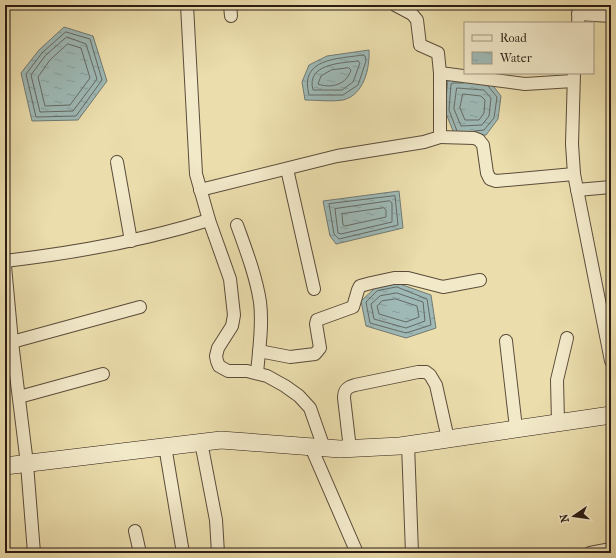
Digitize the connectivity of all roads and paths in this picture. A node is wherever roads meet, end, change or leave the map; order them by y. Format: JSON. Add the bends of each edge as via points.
{"nodes":[{"id":1,"x":187,"y":5,"type":"edge"},
{"id":2,"x":395,"y":5,"type":"edge"},
{"id":3,"x":578,"y":14,"type":"edge"},
{"id":4,"x":611,"y":16,"type":"edge"},
{"id":5,"x":440,"y":73,"type":"junction"},
{"id":6,"x":574,"y":77,"type":"edge"},
{"id":7,"x":440,"y":137,"type":"junction"},
{"id":8,"x":117,"y":162,"type":"dead end"},
{"id":9,"x":287,"y":169,"type":"junction"},
{"id":10,"x":574,"y":174,"type":"junction"},
{"id":11,"x":611,"y":187,"type":"edge"},
{"id":12,"x":200,"y":190,"type":"junction"},
{"id":13,"x":577,"y":190,"type":"junction"},
{"id":14,"x":208,"y":220,"type":"junction"},
{"id":15,"x":237,"y":225,"type":"dead end"},
{"id":16,"x":130,"y":241,"type":"junction"},
{"id":17,"x":5,"y":262,"type":"edge"},
{"id":18,"x":5,"y":266,"type":"edge"},
{"id":19,"x":480,"y":280,"type":"dead end"},
{"id":20,"x":314,"y":289,"type":"dead end"},
{"id":21,"x":140,"y":306,"type":"dead end"},
{"id":22,"x":568,"y":338,"type":"dead end"},
{"id":23,"x":506,"y":341,"type":"dead end"},
{"id":24,"x":12,"y":342,"type":"junction"},
{"id":25,"x":259,"y":351,"type":"junction"},
{"id":26,"x":611,"y":361,"type":"edge"},
{"id":27,"x":257,"y":373,"type":"junction"},
{"id":28,"x":103,"y":374,"type":"dead end"},
{"id":29,"x":19,"y":397,"type":"junction"},
{"id":30,"x":611,"y":415,"type":"edge"},
{"id":31,"x":558,"y":422,"type":"junction"},
{"id":32,"x":516,"y":428,"type":"junction"},
{"id":33,"x":448,"y":438,"type":"junction"},
{"id":34,"x":202,"y":442,"type":"junction"},
{"id":35,"x":408,"y":444,"type":"junction"},
{"id":36,"x":165,"y":446,"type":"junction"},
{"id":37,"x":317,"y":447,"type":"junction"},
{"id":38,"x":350,"y":448,"type":"junction"},
{"id":39,"x":27,"y":464,"type":"junction"},
{"id":40,"x":5,"y":466,"type":"edge"},
{"id":41,"x":135,"y":531,"type":"dead end"},
{"id":42,"x":611,"y":549,"type":"edge"},
{"id":43,"x":34,"y":553,"type":"edge"},
{"id":44,"x":140,"y":553,"type":"edge"},
{"id":45,"x":183,"y":553,"type":"edge"},
{"id":46,"x":218,"y":553,"type":"edge"},
{"id":47,"x":357,"y":553,"type":"edge"},
{"id":48,"x":412,"y":553,"type":"edge"},
{"id":49,"x":590,"y":553,"type":"edge"}],
"edges":[{"from":1,"to":12,"type":"street","via":[[194,151]]},
{"from":2,"to":5,"type":"street","via":[[412,14],[417,20],[420,45],[438,53]]},
{"from":3,"to":4,"type":"street"},
{"from":5,"to":6,"type":"street","via":[[525,84]]},
{"from":5,"to":7,"type":"street"},
{"from":6,"to":10,"type":"street"},
{"from":7,"to":9,"type":"street","via":[[424,142],[337,156]]},
{"from":7,"to":10,"type":"street","via":[[479,140],[483,145],[486,173],[490,179],[496,181]]},
{"from":8,"to":16,"type":"street"},
{"from":9,"to":12,"type":"street"},
{"from":9,"to":20,"type":"street"},
{"from":10,"to":13,"type":"street"},
{"from":11,"to":13,"type":"street"},
{"from":12,"to":14,"type":"street"},
{"from":13,"to":26,"type":"street"},
{"from":14,"to":16,"type":"street"},
{"from":14,"to":27,"type":"street","via":[[230,279],[234,315],[232,326],[218,348],[217,361],[219,366],[228,371]]},
{"from":15,"to":25,"type":"street","via":[[260,302]]},
{"from":16,"to":17,"type":"street"},
{"from":18,"to":24,"type":"street"},
{"from":19,"to":25,"type":"street","via":[[443,287],[408,278],[371,282],[360,286],[353,307],[317,320],[320,348],[315,354],[290,357]]},
{"from":21,"to":24,"type":"street"},
{"from":22,"to":31,"type":"street","via":[[557,380]]},
{"from":23,"to":32,"type":"street"},
{"from":24,"to":29,"type":"street"},
{"from":25,"to":27,"type":"street"},
{"from":27,"to":37,"type":"street","via":[[285,386],[310,408]]},
{"from":28,"to":29,"type":"street"},
{"from":29,"to":39,"type":"street"},
{"from":30,"to":31,"type":"street"},
{"from":31,"to":32,"type":"street"},
{"from":32,"to":33,"type":"street"},
{"from":33,"to":35,"type":"street"},
{"from":33,"to":38,"type":"street","via":[[434,379],[426,372],[418,372],[346,388],[344,398]]},
{"from":34,"to":36,"type":"street"},
{"from":34,"to":37,"type":"street","via":[[221,440]]},
{"from":34,"to":46,"type":"street","via":[[216,520]]},
{"from":35,"to":38,"type":"street"},
{"from":35,"to":48,"type":"street"},
{"from":36,"to":39,"type":"street"},
{"from":36,"to":45,"type":"street"},
{"from":37,"to":38,"type":"street"},
{"from":37,"to":47,"type":"street"},
{"from":39,"to":40,"type":"street"},
{"from":39,"to":43,"type":"street"},
{"from":41,"to":44,"type":"street"},
{"from":42,"to":49,"type":"street"}]}
